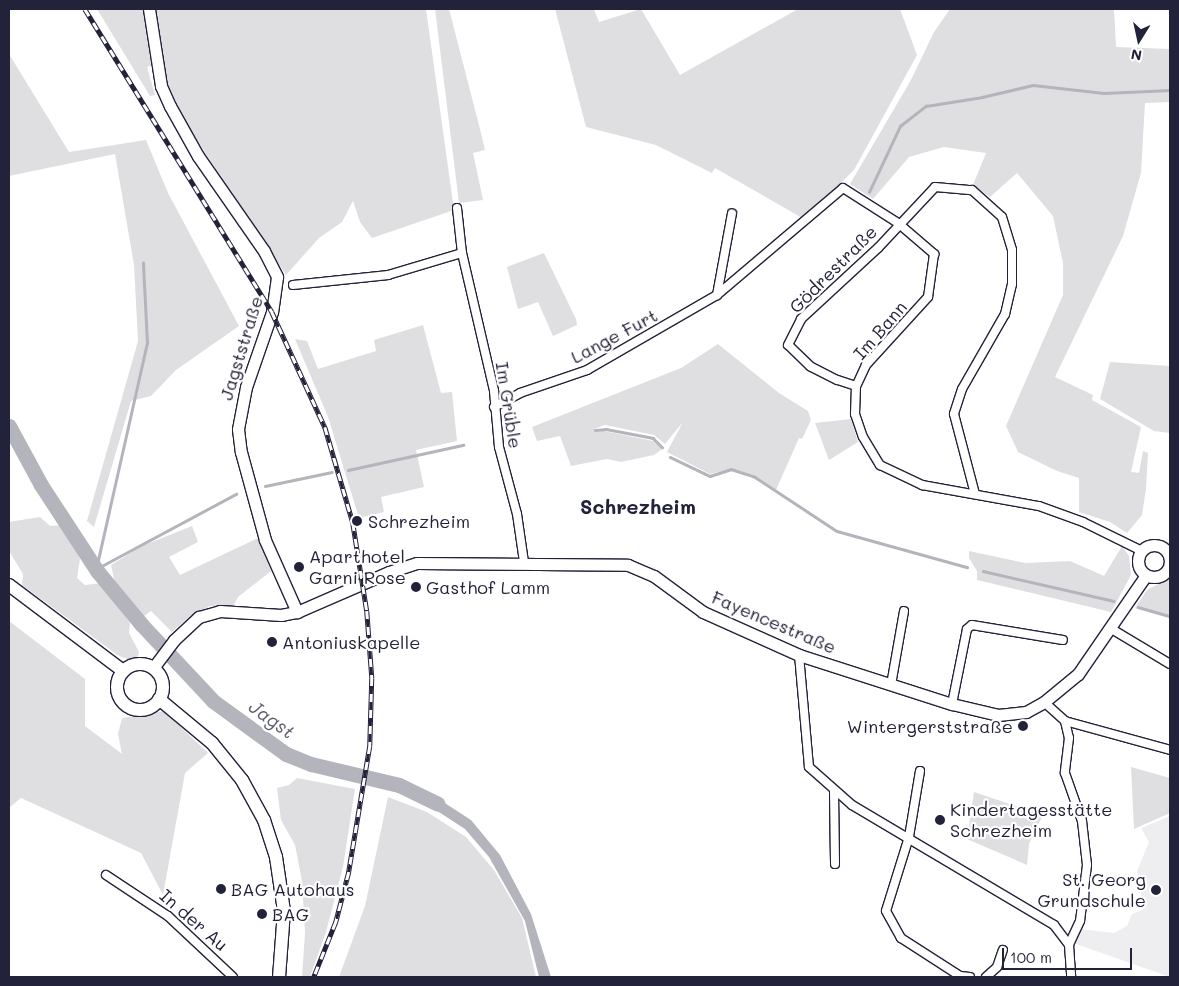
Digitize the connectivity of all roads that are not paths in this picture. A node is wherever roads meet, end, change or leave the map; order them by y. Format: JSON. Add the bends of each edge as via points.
{"nodes":[{"id":1,"x":149,"y":9,"type":"edge"},
{"id":2,"x":844,"y":188,"type":"joint"},
{"id":3,"x":457,"y":208,"type":"dead end"},
{"id":4,"x":732,"y":212,"type":"dead end"},
{"id":5,"x":898,"y":223,"type":"junction"},
{"id":6,"x":462,"y":253,"type":"junction"},
{"id":7,"x":293,"y":285,"type":"dead end"},
{"id":8,"x":717,"y":296,"type":"junction"},
{"id":9,"x":856,"y":386,"type":"junction"},
{"id":10,"x":494,"y":407,"type":"junction"},
{"id":11,"x":975,"y":494,"type":"junction"},
{"id":12,"x":1167,"y":545,"type":"edge"},
{"id":13,"x":1142,"y":551,"type":"junction"},
{"id":14,"x":524,"y":562,"type":"junction"},
{"id":15,"x":1146,"y":575,"type":"junction"},
{"id":16,"x":9,"y":585,"type":"edge"},
{"id":17,"x":297,"y":612,"type":"junction"},
{"id":18,"x":904,"y":612,"type":"dead end"},
{"id":19,"x":1110,"y":628,"type":"junction"},
{"id":20,"x":1063,"y":640,"type":"dead end"},
{"id":21,"x":799,"y":655,"type":"junction"},
{"id":22,"x":157,"y":664,"type":"junction"},
{"id":23,"x":1170,"y":664,"type":"edge"},
{"id":24,"x":123,"y":671,"type":"junction"},
{"id":25,"x":891,"y":684,"type":"junction"},
{"id":26,"x":159,"y":698,"type":"junction"},
{"id":27,"x":1044,"y":702,"type":"junction"},
{"id":28,"x":952,"y":704,"type":"junction"},
{"id":29,"x":1065,"y":721,"type":"junction"},
{"id":30,"x":1170,"y":750,"type":"edge"},
{"id":31,"x":920,"y":771,"type":"dead end"},
{"id":32,"x":834,"y":791,"type":"junction"},
{"id":33,"x":909,"y":837,"type":"junction"},
{"id":34,"x":835,"y":864,"type":"dead end"},
{"id":35,"x":106,"y":875,"type":"dead end"},
{"id":36,"x":1069,"y":944,"type":"junction"},
{"id":37,"x":1003,"y":950,"type":"dead end"},
{"id":38,"x":233,"y":977,"type":"edge"},
{"id":39,"x":279,"y":977,"type":"edge"},
{"id":40,"x":970,"y":977,"type":"edge"},
{"id":41,"x":986,"y":977,"type":"edge"},
{"id":42,"x":1071,"y":977,"type":"edge"}],
"edges":[{"from":1,"to":17,"type":"street","name":"Jagststraße","via":[[161,86],[186,134],[264,251],[276,277],[272,312],[246,387],[238,429],[241,452],[265,540]]},
{"from":2,"to":5,"type":"street","name":"Im Bann"},
{"from":2,"to":8,"type":"street","name":"Lange Furt"},
{"from":3,"to":6,"type":"street","name":"Im Grüble"},
{"from":4,"to":8,"type":"street"},
{"from":5,"to":9,"type":"street","name":"Im Bann","via":[[934,254],[928,297],[866,365]]},
{"from":5,"to":9,"type":"street","name":"Gödrestraße","via":[[878,248],[801,319],[788,345],[810,366]]},
{"from":5,"to":11,"type":"street","via":[[935,187],[972,190],[1002,218],[1012,250],[1012,284],[1005,314],[962,388],[954,414]]},
{"from":6,"to":7,"type":"street","via":[[388,275]]},
{"from":6,"to":10,"type":"street","name":"Im Grüble","via":[[494,391]]},
{"from":8,"to":10,"type":"street","name":"Lange Furt","via":[[587,370],[520,393]]},
{"from":9,"to":11,"type":"street","name":"Im Bann","via":[[855,414],[862,438],[880,465],[922,485]]},
{"from":10,"to":14,"type":"street","name":"Im Grüble","via":[[499,447],[517,514]]},
{"from":11,"to":13,"type":"street","name":"Im Bann","via":[[1039,506],[1083,522]]},
{"from":12,"to":13,"type":"street","via":[[1150,546]]},
{"from":12,"to":15,"type":"street","via":[[1168,568],[1156,577]]},
{"from":13,"to":15,"type":"street","via":[[1138,564]]},
{"from":14,"to":17,"type":"street","name":"Fayencestraße","via":[[417,563]]},
{"from":14,"to":21,"type":"street","name":"Fayencestraße","via":[[628,565],[654,576],[703,612]]},
{"from":15,"to":19,"type":"street","name":"Fayencestraße"},
{"from":16,"to":24,"type":"main road"},
{"from":17,"to":22,"type":"street","name":"Fayencestraße","via":[[281,615],[220,611],[199,617],[174,640]]},
{"from":18,"to":25,"type":"street"},
{"from":19,"to":23,"type":"street"},
{"from":19,"to":27,"type":"street","name":"Fayencestraße","via":[[1078,674]]},
{"from":20,"to":28,"type":"street","via":[[972,625],[967,629]]},
{"from":21,"to":25,"type":"street","name":"Fayencestraße"},
{"from":21,"to":32,"type":"street","via":[[809,767]]},
{"from":22,"to":24,"type":"main road","via":[[141,664]]},
{"from":22,"to":26,"type":"main road","via":[[162,686]]},
{"from":24,"to":26,"type":"main road","via":[[117,692],[125,705],[148,708]]},
{"from":25,"to":28,"type":"street","name":"Fayencestraße"},
{"from":26,"to":39,"type":"main road","via":[[212,743],[242,780],[264,820],[276,857],[284,911]]},
{"from":27,"to":28,"type":"street","name":"Fayencestraße","via":[[1026,712],[998,715]]},
{"from":27,"to":29,"type":"street"},
{"from":29,"to":30,"type":"street"},
{"from":29,"to":36,"type":"street","via":[[1069,738],[1065,773],[1082,821],[1087,865],[1080,921]]},
{"from":31,"to":33,"type":"street"},
{"from":32,"to":33,"type":"street"},
{"from":32,"to":34,"type":"street"},
{"from":33,"to":36,"type":"street","via":[[1054,925]]},
{"from":33,"to":40,"type":"street","via":[[886,911],[901,938],[960,976]]},
{"from":35,"to":38,"type":"street","name":"In der Au","via":[[168,916]]},
{"from":36,"to":42,"type":"street"},
{"from":37,"to":41,"type":"street","via":[[997,967]]}]}
